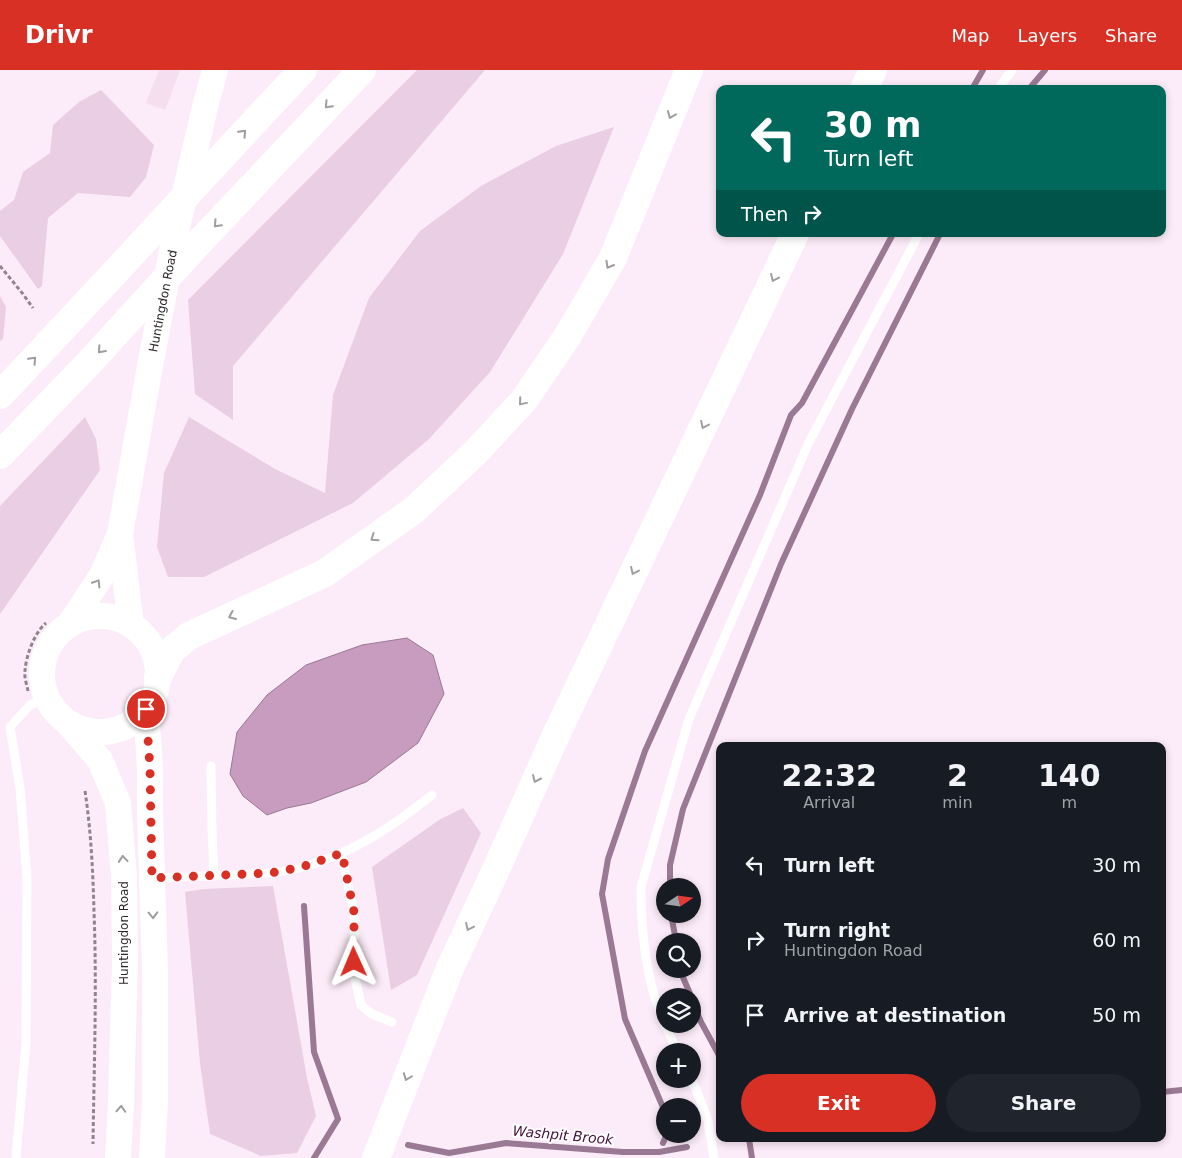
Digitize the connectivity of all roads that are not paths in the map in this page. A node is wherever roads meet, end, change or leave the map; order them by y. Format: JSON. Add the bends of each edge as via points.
{"nodes":[{"id":1,"x":216,"y":70,"type":"edge"},
{"id":2,"x":303,"y":70,"type":"edge"},
{"id":3,"x":362,"y":70,"type":"edge"},
{"id":4,"x":689,"y":70,"type":"edge"},
{"id":5,"x":873,"y":70,"type":"edge"},
{"id":6,"x":1012,"y":70,"type":"edge"},
{"id":7,"x":866,"y":85,"type":"edge"},
{"id":8,"x":1001,"y":85,"type":"edge"},
{"id":9,"x":794,"y":237,"type":"edge"},
{"id":10,"x":917,"y":237,"type":"edge"},
{"id":11,"x":0,"y":395,"type":"edge"},
{"id":12,"x":0,"y":455,"type":"edge"},
{"id":13,"x":120,"y":534,"type":"junction"},
{"id":14,"x":59,"y":623,"type":"junction"},
{"id":15,"x":131,"y":625,"type":"junction"},
{"id":16,"x":158,"y":677,"type":"junction"},
{"id":17,"x":38,"y":702,"type":"junction"},
{"id":18,"x":146,"y":709,"type":"junction"},
{"id":19,"x":69,"y":724,"type":"junction"},
{"id":20,"x":211,"y":766,"type":"dead end"},
{"id":21,"x":432,"y":795,"type":"dead end"},
{"id":22,"x":342,"y":853,"type":"junction"},
{"id":23,"x":214,"y":876,"type":"junction"},
{"id":24,"x":152,"y":878,"type":"junction"},
{"id":25,"x":656,"y":1000,"type":"edge"},
{"id":26,"x":392,"y":1022,"type":"dead end"},
{"id":27,"x":696,"y":1088,"type":"edge"},
{"id":28,"x":16,"y":1158,"type":"edge"},
{"id":29,"x":118,"y":1158,"type":"edge"},
{"id":30,"x":152,"y":1158,"type":"edge"},
{"id":31,"x":376,"y":1158,"type":"edge"},
{"id":32,"x":714,"y":1158,"type":"edge"}],
"edges":[{"from":1,"to":13,"type":"main road","name":"Huntingdon Road","via":[[174,240]]},
{"from":11,"to":2,"type":"highway","one_way":true},
{"from":3,"to":12,"type":"highway","one_way":true},
{"from":4,"to":16,"type":"highway","one_way":true,"via":[[613,258],[567,337],[524,400],[475,453],[414,510],[324,572],[189,636],[170,651]]},
{"from":5,"to":7,"type":"highway"},
{"from":6,"to":8,"type":"lane"},
{"from":9,"to":31,"type":"highway","one_way":true,"via":[[556,735],[450,968]]},
{"from":10,"to":25,"type":"lane","via":[[809,442],[689,719],[641,887],[645,951]]},
{"from":14,"to":13,"type":"main road","name":"Huntingdon Road","one_way":true,"via":[[102,575]]},
{"from":13,"to":15,"type":"main road","name":"Huntingdon Road"},
{"from":14,"to":15,"type":"main road","via":[[100,616]]},
{"from":14,"to":17,"type":"main road","via":[[62,630],[45,655],[42,673],[45,693]]},
{"from":15,"to":16,"type":"main road","via":[[151,648]]},
{"from":16,"to":18,"type":"main road"},
{"from":17,"to":19,"type":"main road"},
{"from":17,"to":28,"type":"lane","via":[[10,727],[20,788],[27,878],[26,1042]]},
{"from":18,"to":19,"type":"main road","via":[[132,723],[113,731],[93,732]]},
{"from":18,"to":24,"type":"main road"},
{"from":29,"to":19,"type":"main road","name":"Huntingdon Road","one_way":true,"via":[[125,950],[124,876],[118,803],[100,760]]},
{"from":20,"to":23,"type":"lane"},
{"from":21,"to":22,"type":"lane","via":[[389,827]]},
{"from":22,"to":23,"type":"lane","via":[[271,873]]},
{"from":22,"to":26,"type":"lane","via":[[354,912],[355,978],[361,1005],[372,1014]]},
{"from":23,"to":24,"type":"lane"},
{"from":24,"to":30,"type":"main road","one_way":true,"via":[[155,972]]},
{"from":27,"to":32,"type":"lane","via":[[708,1121]]}]}
